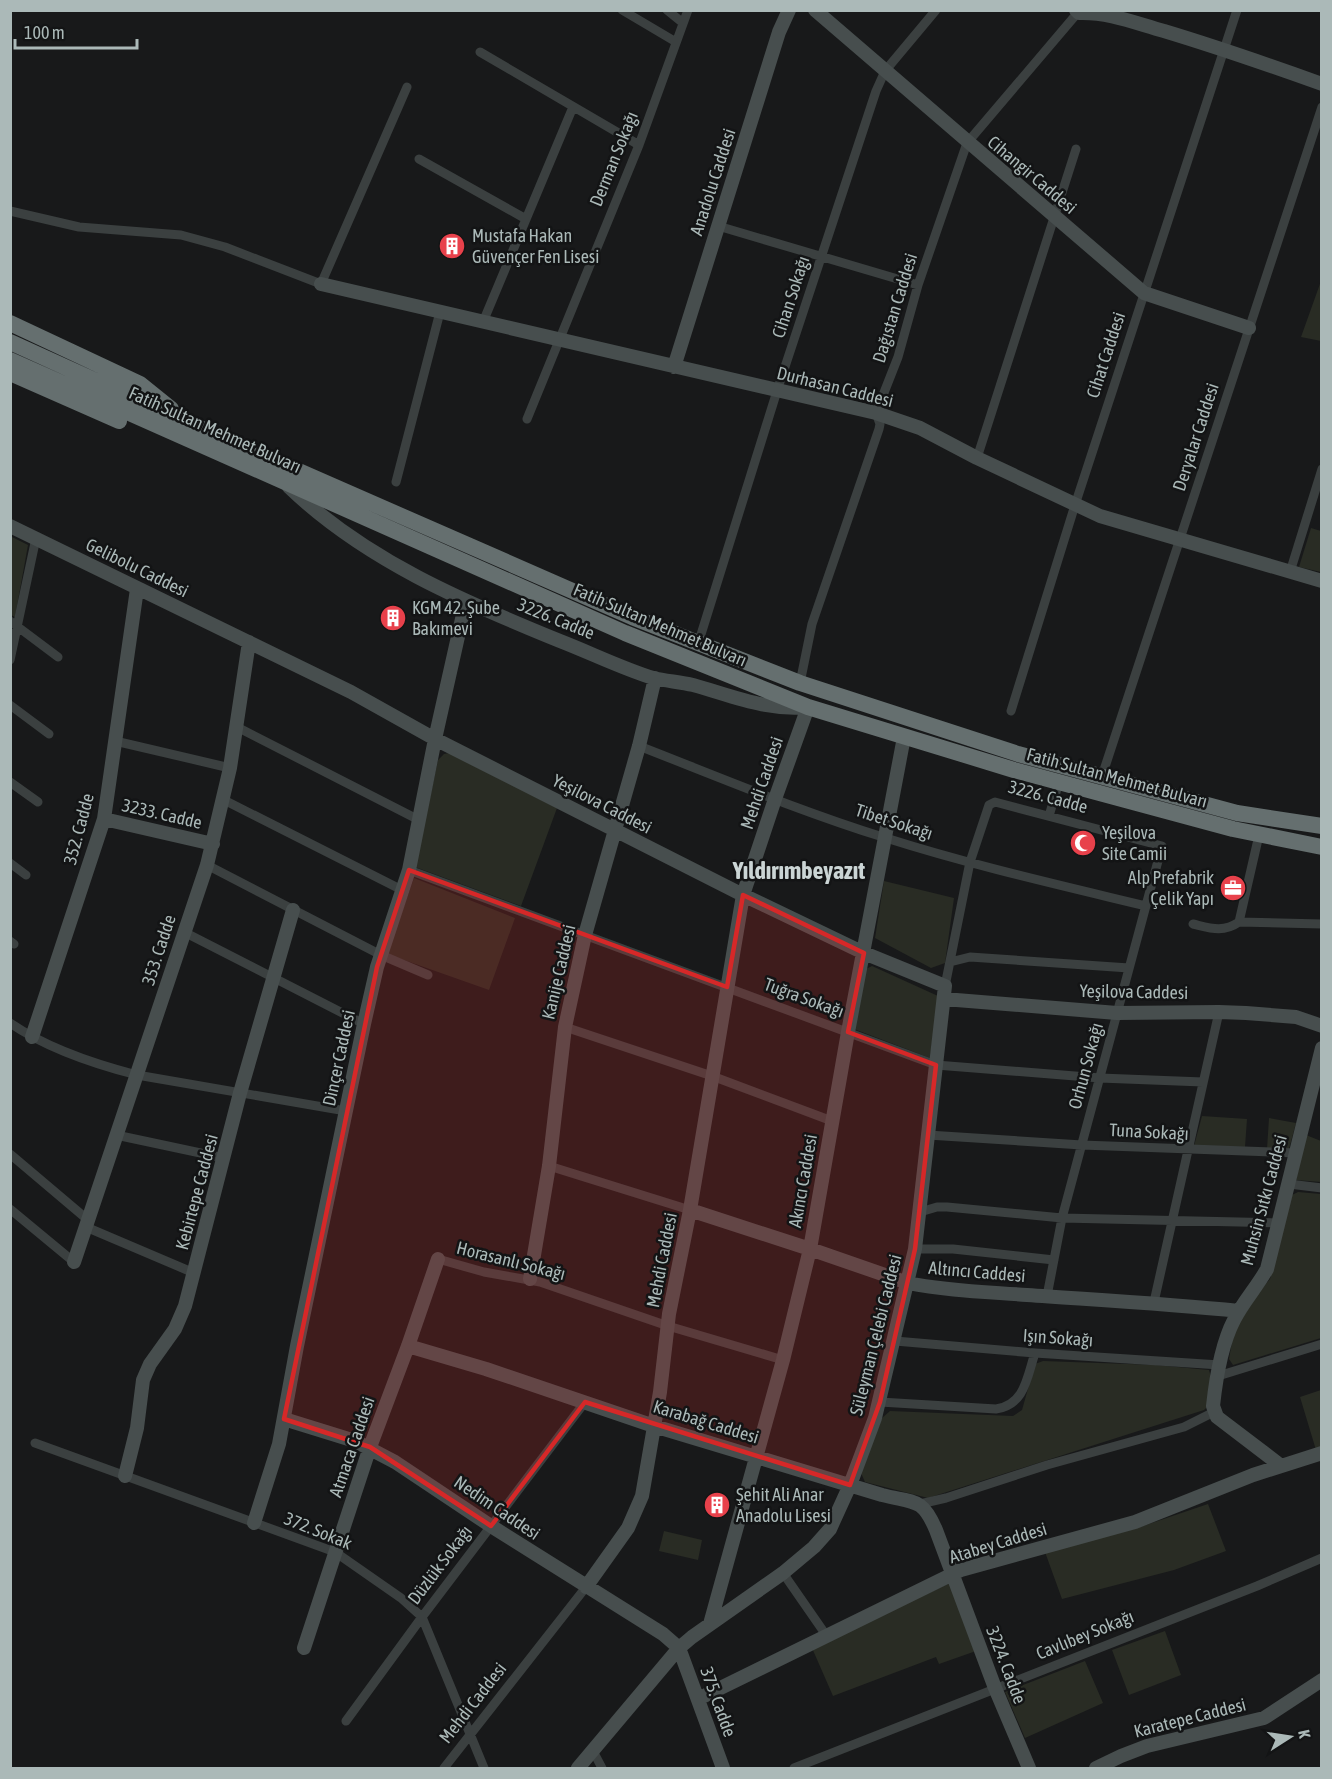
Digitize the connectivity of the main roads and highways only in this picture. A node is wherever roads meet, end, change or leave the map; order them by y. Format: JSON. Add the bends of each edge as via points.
{"nodes":[{"id":1,"x":10,"y":323,"type":"edge"},
{"id":2,"x":10,"y":342,"type":"edge"},
{"id":3,"x":10,"y":360,"type":"edge"},
{"id":4,"x":10,"y":373,"type":"edge"},
{"id":5,"x":179,"y":427,"type":"junction"},
{"id":6,"x":1322,"y":826,"type":"edge"},
{"id":7,"x":1322,"y":847,"type":"edge"}],
"edges":[{"from":1,"to":5,"type":"highway","via":[[140,384],[152,392]]},
{"from":2,"to":5,"type":"highway","name":"Fatih Sultan Mehmet Bulvarı"},
{"from":3,"to":5,"type":"highway","name":"Fatih Sultan Mehmet Bulvarı"},
{"from":4,"to":5,"type":"highway","via":[[127,424],[143,429]]},
{"from":5,"to":6,"type":"highway","name":"Fatih Sultan Mehmet Bulvarı","via":[[632,617],[800,683],[1018,754],[1237,813]]},
{"from":5,"to":7,"type":"highway","name":"Fatih Sultan Mehmet Bulvarı","via":[[286,483],[625,633],[808,707],[1059,782],[1233,829]]}]}
